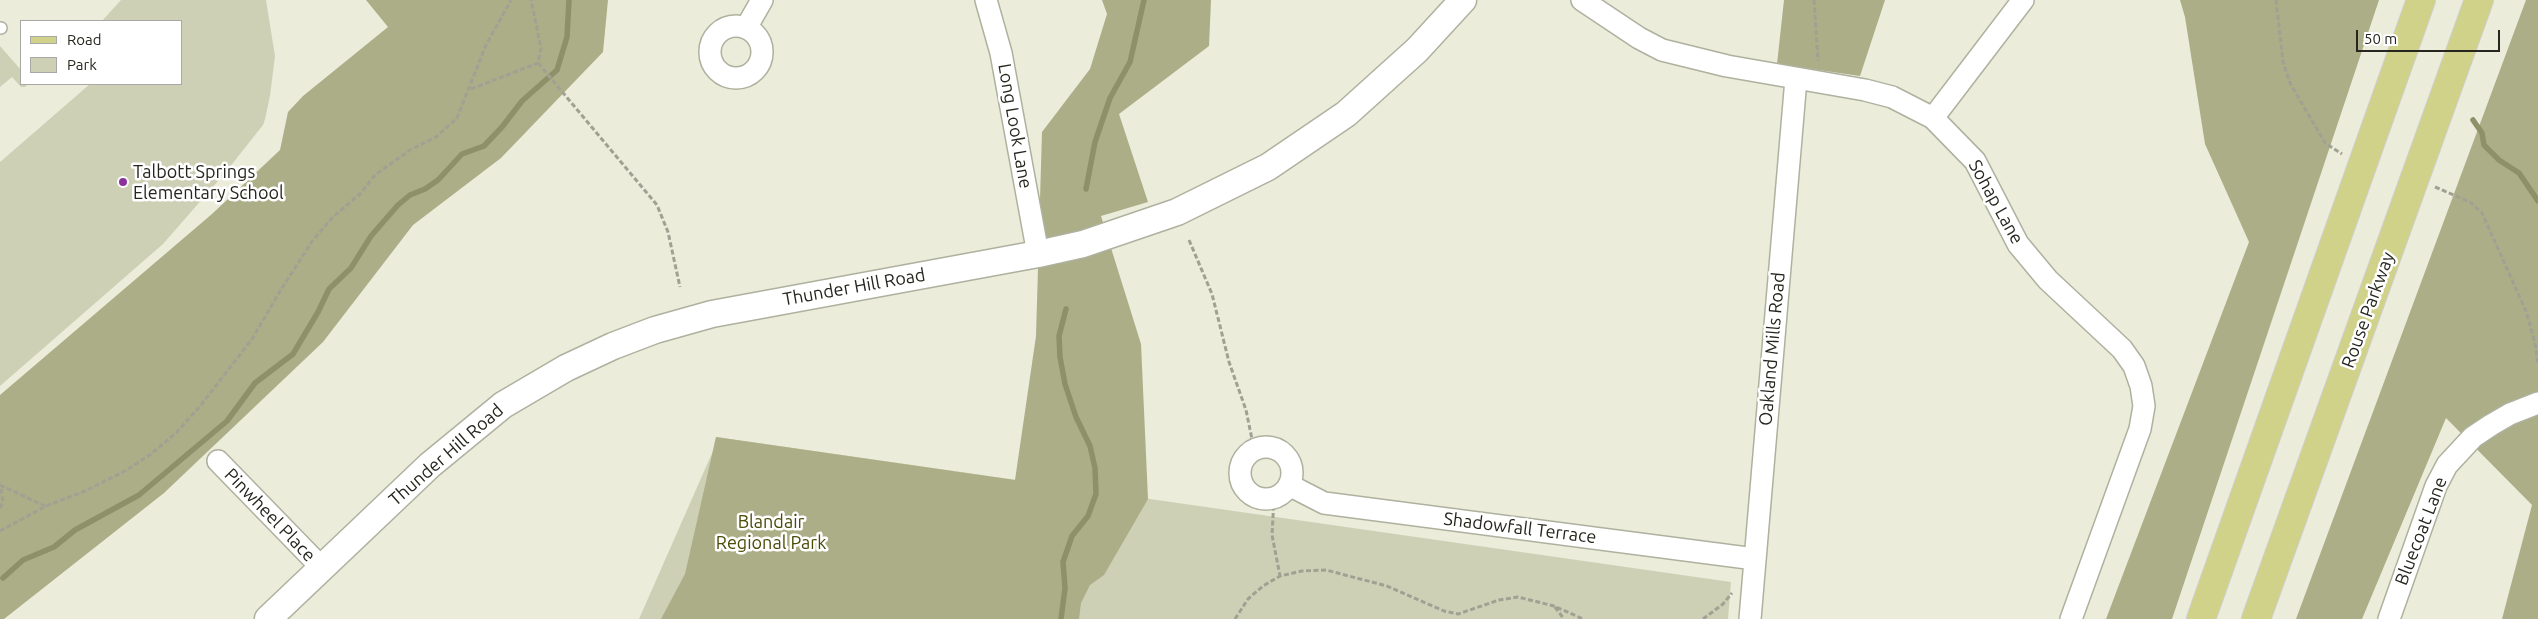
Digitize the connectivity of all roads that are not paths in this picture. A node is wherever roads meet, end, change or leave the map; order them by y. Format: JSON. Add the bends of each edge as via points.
{"nodes":[{"id":1,"x":762,"y":0,"type":"edge"},
{"id":2,"x":986,"y":0,"type":"edge"},
{"id":3,"x":1463,"y":0,"type":"edge"},
{"id":4,"x":1582,"y":0,"type":"edge"},
{"id":5,"x":2023,"y":0,"type":"edge"},
{"id":6,"x":2421,"y":0,"type":"edge"},
{"id":7,"x":2479,"y":0,"type":"edge"},
{"id":8,"x":746,"y":28,"type":"dead end"},
{"id":9,"x":1796,"y":79,"type":"junction"},
{"id":10,"x":1933,"y":118,"type":"junction"},
{"id":11,"x":1038,"y":254,"type":"junction"},
{"id":12,"x":2538,"y":403,"type":"edge"},
{"id":13,"x":218,"y":461,"type":"dead end"},
{"id":14,"x":1282,"y":491,"type":"junction"},
{"id":15,"x":1755,"y":559,"type":"junction"},
{"id":16,"x":322,"y":568,"type":"junction"},
{"id":17,"x":268,"y":619,"type":"edge"},
{"id":18,"x":1750,"y":619,"type":"edge"},
{"id":19,"x":2071,"y":619,"type":"edge"},
{"id":20,"x":2201,"y":619,"type":"edge"},
{"id":21,"x":2256,"y":619,"type":"edge"},
{"id":22,"x":2389,"y":619,"type":"edge"}],
"edges":[{"from":1,"to":8,"type":"street"},
{"from":2,"to":11,"type":"street","name":"Long Look Lane","via":[[1001,53]]},
{"from":3,"to":11,"type":"street","name":"Thunder Hill Road","via":[[1385,81],[1346,114],[1268,167],[1177,212],[1083,244]]},
{"from":4,"to":9,"type":"street","name":"Sohap Lane","via":[[1662,50]]},
{"from":5,"to":10,"type":"street"},
{"from":6,"to":20,"type":"main road"},
{"from":7,"to":21,"type":"main road","name":"Rouse Parkway"},
{"from":9,"to":10,"type":"street","name":"Sohap Lane","via":[[1892,97]]},
{"from":9,"to":15,"type":"street","name":"Oakland Mills Road"},
{"from":10,"to":19,"type":"street","name":"Sohap Lane","via":[[1975,161],[2018,244],[2048,280],[2122,349],[2134,366],[2140,386],[2144,406],[2140,429]]},
{"from":11,"to":16,"type":"street","name":"Thunder Hill Road","via":[[712,314],[613,346],[544,381],[486,418],[430,464]]},
{"from":12,"to":22,"type":"street","name":"Bluecoat Lane","via":[[2491,425],[2468,442],[2447,465],[2436,486]]},
{"from":13,"to":16,"type":"street","name":"Pinwheel Place"},
{"from":14,"to":14,"type":"street","name":"Shadowfall Terrace","via":[[1292,476],[1288,458],[1273,447],[1254,449],[1242,464],[1242,482],[1255,496],[1265,499]]},
{"from":14,"to":15,"type":"street","name":"Shadowfall Terrace","via":[[1324,503]]},
{"from":15,"to":18,"type":"street","name":"Oakland Mills Road"},
{"from":16,"to":17,"type":"street","name":"Thunder Hill Road"}]}
